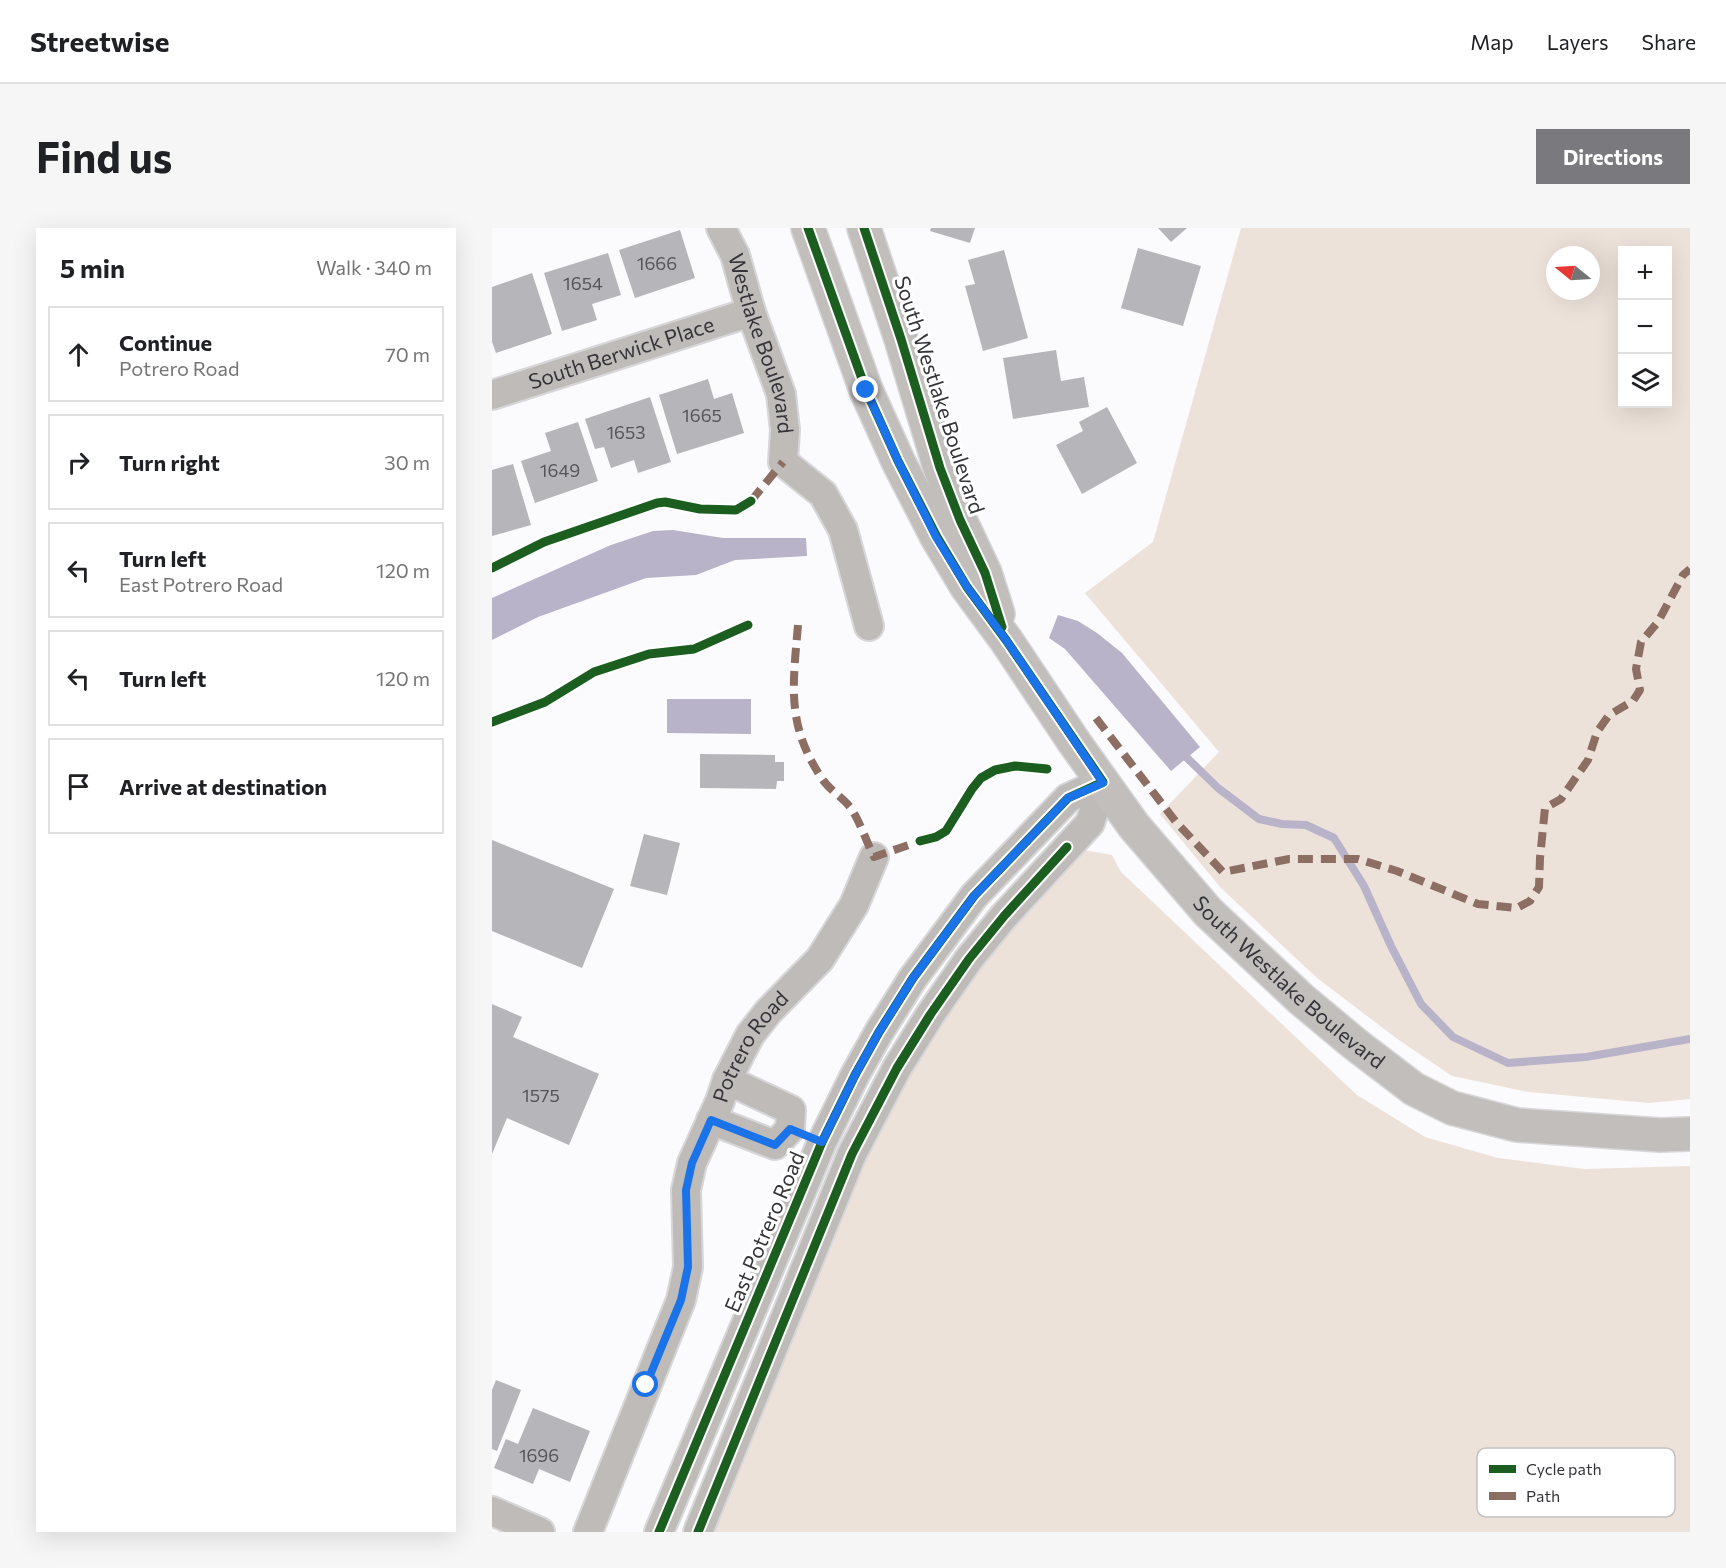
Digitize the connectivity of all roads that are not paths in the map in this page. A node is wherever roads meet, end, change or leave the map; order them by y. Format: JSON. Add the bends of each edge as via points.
{"nodes":[{"id":1,"x":721,"y":228,"type":"edge"},
{"id":2,"x":808,"y":228,"type":"edge"},
{"id":3,"x":864,"y":228,"type":"edge"},
{"id":4,"x":751,"y":312,"type":"junction"},
{"id":5,"x":492,"y":395,"type":"edge"},
{"id":6,"x":869,"y":626,"type":"dead end"},
{"id":7,"x":1006,"y":640,"type":"junction"},
{"id":8,"x":1103,"y":783,"type":"junction"},
{"id":9,"x":874,"y":857,"type":"dead end"},
{"id":10,"x":727,"y":1080,"type":"junction"},
{"id":11,"x":711,"y":1120,"type":"junction"},
{"id":12,"x":790,"y":1129,"type":"junction"},
{"id":13,"x":1690,"y":1134,"type":"edge"},
{"id":14,"x":822,"y":1142,"type":"junction"},
{"id":15,"x":852,"y":1154,"type":"junction"},
{"id":16,"x":492,"y":1512,"type":"edge"},
{"id":17,"x":540,"y":1532,"type":"edge"},
{"id":18,"x":588,"y":1532,"type":"edge"},
{"id":19,"x":659,"y":1532,"type":"edge"},
{"id":20,"x":698,"y":1532,"type":"edge"}],
"edges":[{"from":1,"to":4,"type":"street","name":"Westlake Boulevard","via":[[735,255]]},
{"from":2,"to":7,"type":"main road","name":"South Westlake Boulevard","via":[[866,390],[898,461],[936,537]]},
{"from":3,"to":7,"type":"main road","name":"South Westlake Boulevard","via":[[940,468],[985,573]]},
{"from":4,"to":5,"type":"street","name":"South Berwick Place"},
{"from":4,"to":6,"type":"street","name":"Westlake Boulevard","via":[[781,394],[783,462],[823,494],[843,530]]},
{"from":7,"to":8,"type":"main road","name":"South Westlake Boulevard"},
{"from":8,"to":13,"type":"main road","name":"South Westlake Boulevard","via":[[1134,826],[1208,912],[1301,999],[1414,1089],[1452,1108],[1517,1125]]},
{"from":8,"to":14,"type":"street","name":"East Potrero Road","via":[[1068,798],[974,896],[913,978],[879,1032]]},
{"from":8,"to":15,"type":"street","via":[[1090,823],[1005,915],[930,1015]]},
{"from":9,"to":10,"type":"street","name":"Potrero Road","via":[[854,905],[820,959],[750,1035]]},
{"from":10,"to":11,"type":"street","name":"Potrero Road"},
{"from":10,"to":12,"type":"street","via":[[791,1110]]},
{"from":11,"to":12,"type":"street","via":[[775,1145]]},
{"from":11,"to":18,"type":"street","name":"Potrero Road","via":[[692,1163],[686,1190],[688,1267],[681,1300]]},
{"from":12,"to":14,"type":"street"},
{"from":14,"to":15,"type":"street"},
{"from":14,"to":19,"type":"street","name":"East Potrero Road"},
{"from":15,"to":20,"type":"street"},
{"from":16,"to":17,"type":"street"}]}
